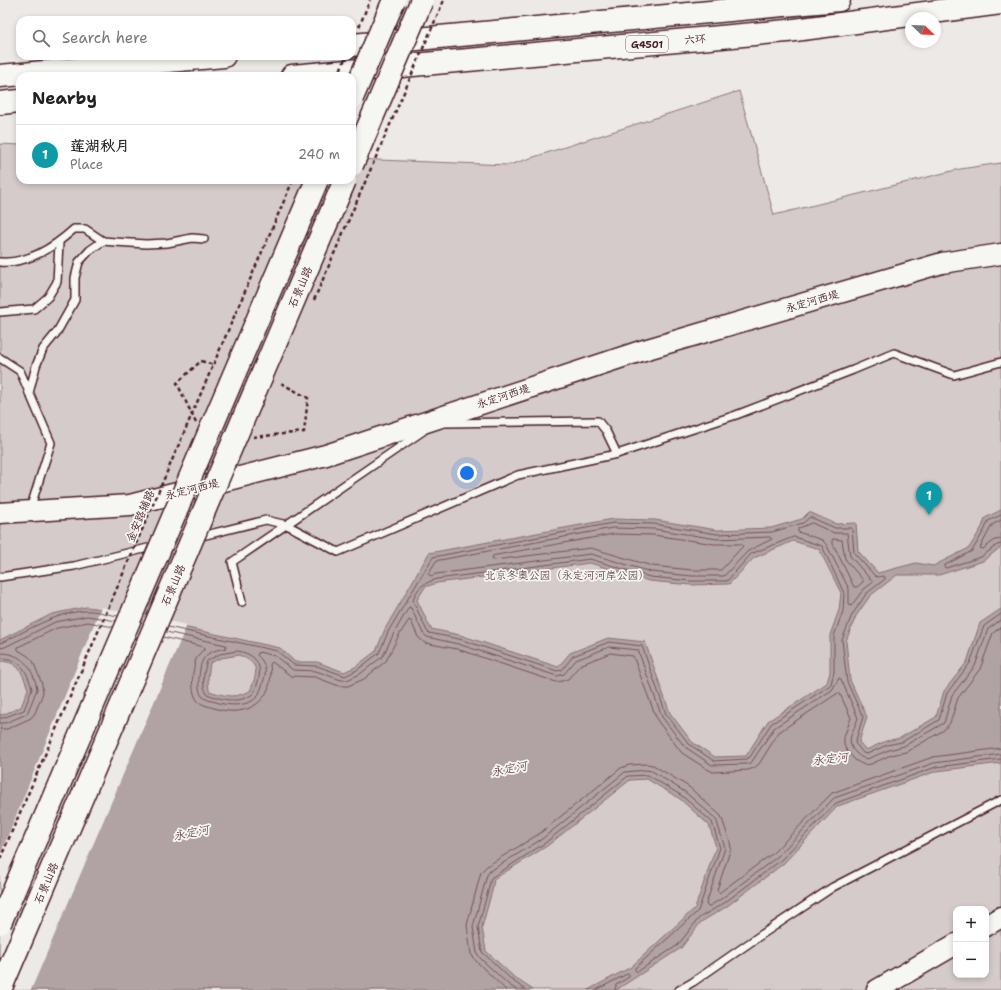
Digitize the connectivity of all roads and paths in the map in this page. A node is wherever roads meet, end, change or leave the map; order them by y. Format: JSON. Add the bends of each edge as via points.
{"nodes":[{"id":1,"x":370,"y":0,"type":"edge"},
{"id":2,"x":394,"y":0,"type":"edge"},
{"id":3,"x":422,"y":0,"type":"edge"},
{"id":4,"x":839,"y":0,"type":"edge"},
{"id":5,"x":1001,"y":3,"type":"edge"},
{"id":6,"x":356,"y":35,"type":"edge"},
{"id":7,"x":356,"y":37,"type":"edge"},
{"id":8,"x":179,"y":60,"type":"edge"},
{"id":9,"x":344,"y":60,"type":"edge"},
{"id":10,"x":45,"y":72,"type":"edge"},
{"id":11,"x":336,"y":72,"type":"edge"},
{"id":12,"x":340,"y":72,"type":"edge"},
{"id":13,"x":16,"y":75,"type":"edge"},
{"id":14,"x":0,"y":76,"type":"edge"},
{"id":15,"x":356,"y":89,"type":"edge"},
{"id":16,"x":16,"y":101,"type":"edge"},
{"id":17,"x":0,"y":103,"type":"edge"},
{"id":18,"x":356,"y":155,"type":"edge"},
{"id":19,"x":291,"y":184,"type":"edge"},
{"id":20,"x":315,"y":184,"type":"edge"},
{"id":21,"x":343,"y":184,"type":"edge"},
{"id":22,"x":204,"y":239,"type":"dead end"},
{"id":23,"x":103,"y":240,"type":"junction"},
{"id":24,"x":59,"y":243,"type":"junction"},
{"id":25,"x":1001,"y":254,"type":"edge"},
{"id":26,"x":0,"y":262,"type":"edge"},
{"id":27,"x":0,"y":312,"type":"edge"},
{"id":28,"x":0,"y":358,"type":"edge"},
{"id":29,"x":1001,"y":362,"type":"edge"},
{"id":30,"x":279,"y":382,"type":"dead end"},
{"id":31,"x":29,"y":393,"type":"junction"},
{"id":32,"x":434,"y":421,"type":"junction"},
{"id":33,"x":253,"y":438,"type":"dead end"},
{"id":34,"x":617,"y":454,"type":"junction"},
{"id":35,"x":29,"y":512,"type":"junction"},
{"id":36,"x":0,"y":513,"type":"edge"},
{"id":37,"x":287,"y":525,"type":"junction"},
{"id":38,"x":181,"y":540,"type":"dead end"},
{"id":39,"x":174,"y":542,"type":"dead end"},
{"id":40,"x":0,"y":577,"type":"edge"},
{"id":41,"x":242,"y":602,"type":"dead end"},
{"id":42,"x":1001,"y":800,"type":"edge"},
{"id":43,"x":0,"y":859,"type":"edge"},
{"id":44,"x":1001,"y":917,"type":"edge"},
{"id":45,"x":0,"y":923,"type":"edge"},
{"id":46,"x":989,"y":924,"type":"edge"},
{"id":47,"x":953,"y":946,"type":"edge"},
{"id":48,"x":0,"y":990,"type":"edge"},
{"id":49,"x":678,"y":990,"type":"edge"},
{"id":50,"x":878,"y":990,"type":"edge"}],
"edges":[{"from":1,"to":6,"type":"path"},
{"from":2,"to":15,"type":"main road","bridge":true},
{"from":3,"to":18,"type":"main road","bridge":true},
{"from":4,"to":7,"type":"main road","number":"G4501"},
{"from":5,"to":11,"type":"main road","name":"六环","number":"G4501","via":[[787,31]]},
{"from":8,"to":10,"type":"main road"},
{"from":9,"to":12,"type":"path","bridge":true},
{"from":13,"to":14,"type":"main road"},
{"from":16,"to":17,"type":"main road"},
{"from":19,"to":43,"type":"path","name":"金安路辅路","bridge":true},
{"from":20,"to":45,"type":"main road","bridge":true},
{"from":21,"to":48,"type":"main road","name":"石景山路","bridge":true},
{"from":22,"to":23,"type":"lane","via":[[192,238],[146,244]]},
{"from":23,"to":24,"type":"lane","via":[[85,229],[74,229]]},
{"from":23,"to":31,"type":"lane","via":[[79,262],[75,278],[75,300],[57,332],[43,349]]},
{"from":24,"to":26,"type":"lane","via":[[26,258],[10,263]]},
{"from":24,"to":27,"type":"lane","via":[[57,282],[48,297],[34,309]]},
{"from":25,"to":32,"type":"street","name":"永定河西堤","via":[[942,263],[644,350]]},
{"from":28,"to":31,"type":"lane","via":[[20,371]]},
{"from":29,"to":34,"type":"lane","via":[[954,375],[894,353],[736,415]]},
{"from":30,"to":33,"type":"path","via":[[308,398],[304,432]]},
{"from":31,"to":35,"type":"lane","via":[[51,443]]},
{"from":32,"to":34,"type":"lane","via":[[598,421]]},
{"from":32,"to":35,"type":"street","name":"永定河西堤","via":[[326,455],[130,505]]},
{"from":32,"to":37,"type":"lane"},
{"from":34,"to":37,"type":"lane","via":[[518,475],[338,552]]},
{"from":35,"to":36,"type":"street","name":"永定河西堤"},
{"from":37,"to":38,"type":"lane","via":[[266,520]]},
{"from":37,"to":41,"type":"lane","via":[[232,562]]},
{"from":39,"to":40,"type":"lane","via":[[74,566]]},
{"from":42,"to":49,"type":"lane","via":[[833,887]]},
{"from":44,"to":46,"type":"street"},
{"from":47,"to":50,"type":"street"}]}
